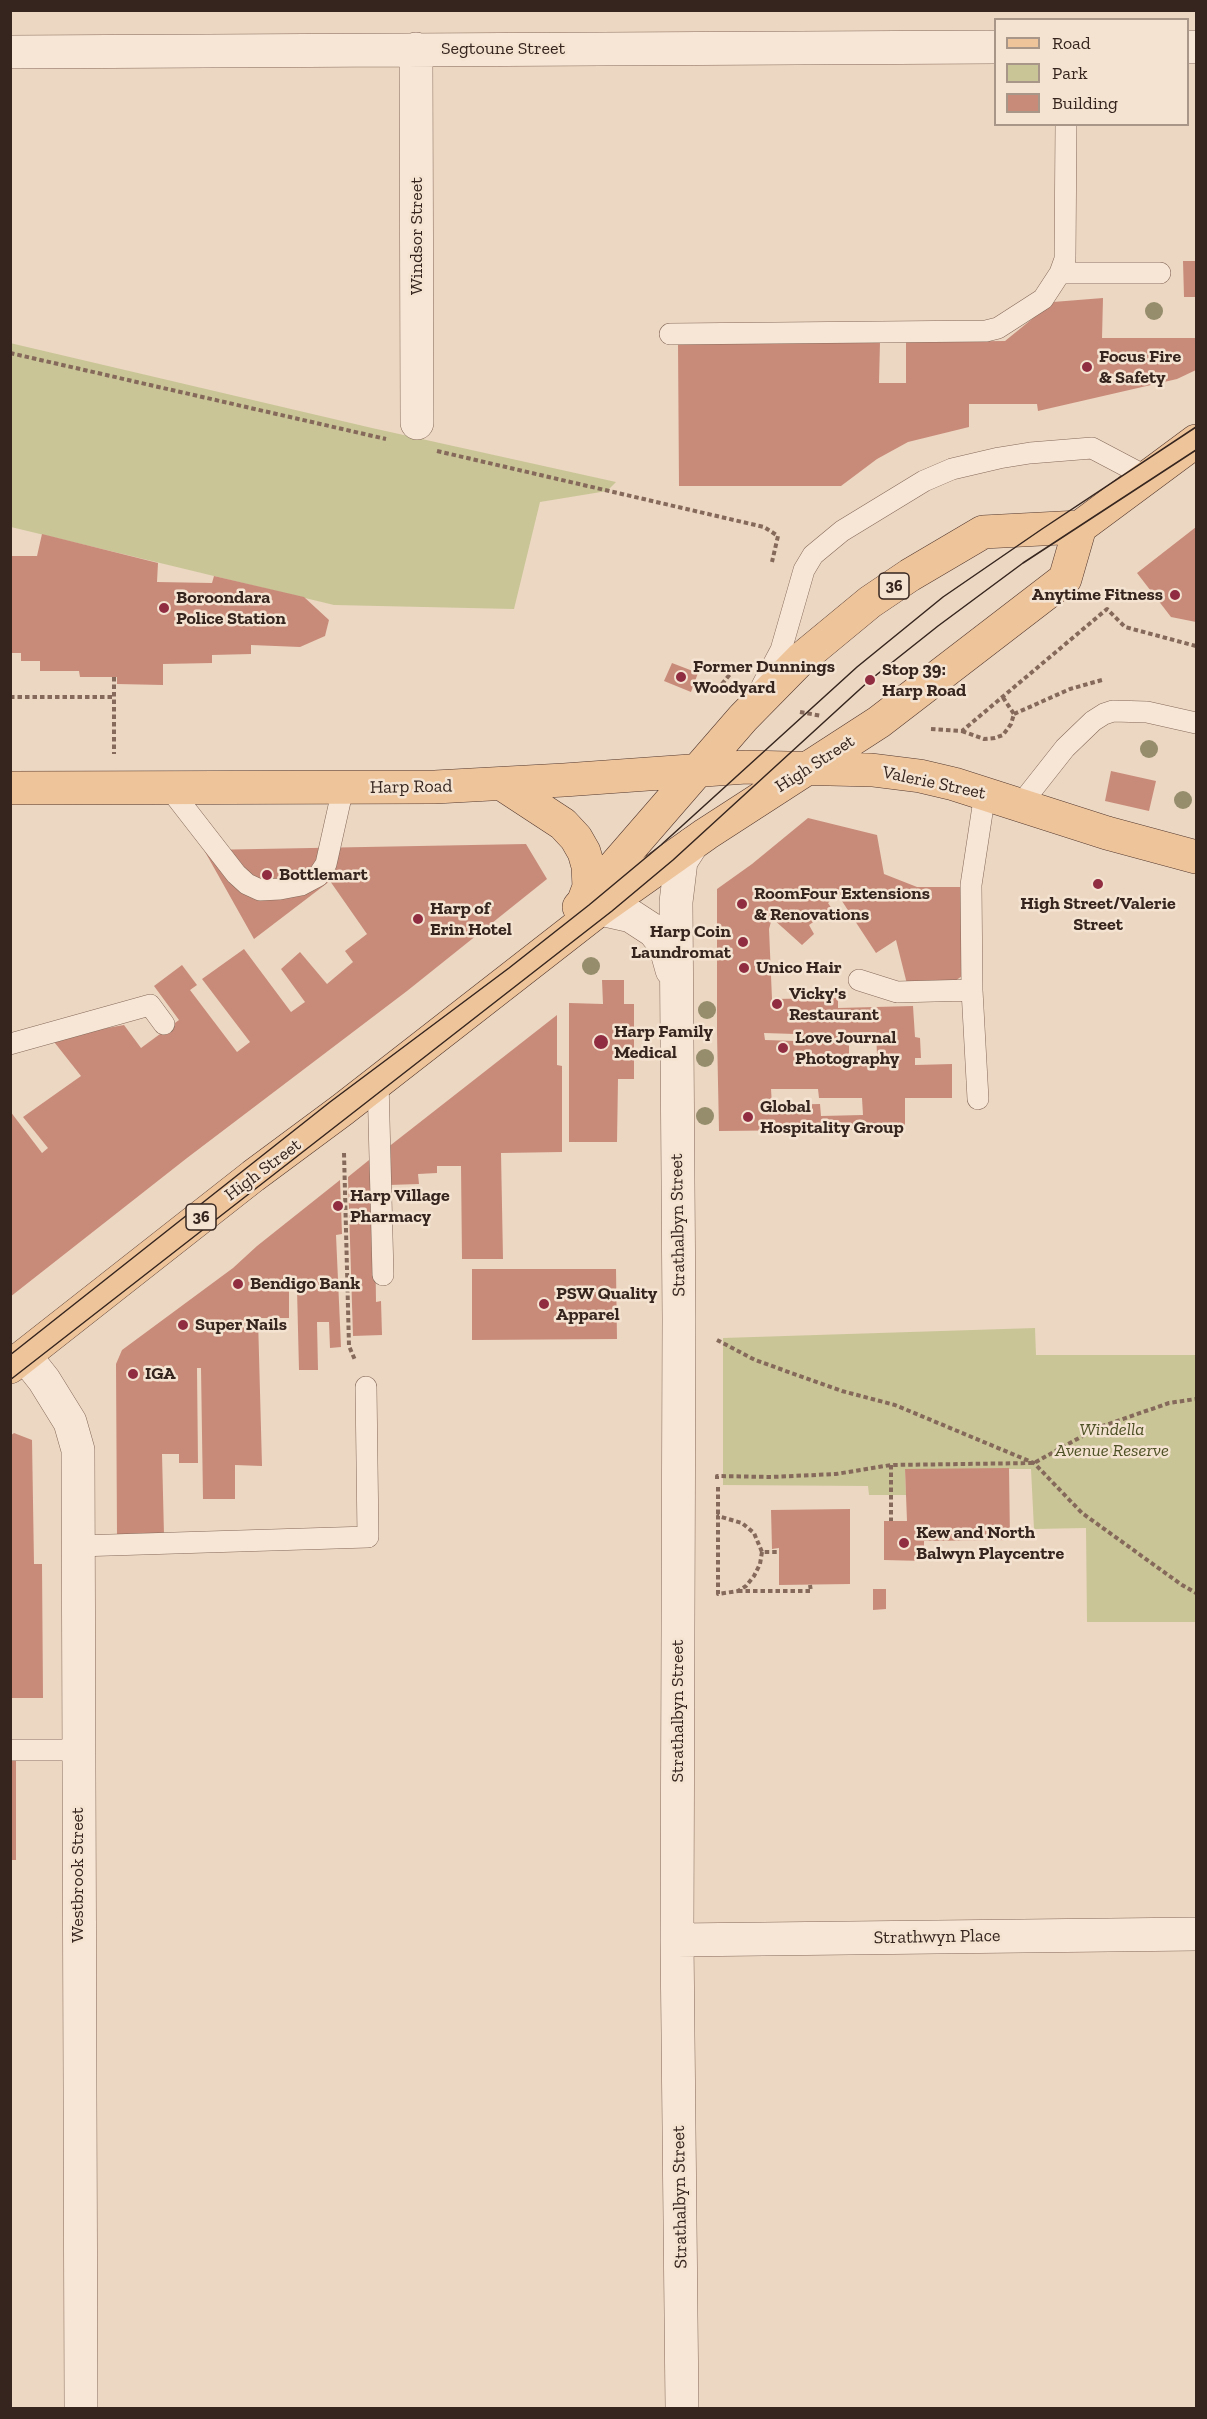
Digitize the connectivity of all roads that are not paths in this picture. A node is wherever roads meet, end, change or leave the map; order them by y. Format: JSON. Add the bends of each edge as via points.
{"nodes":[{"id":1,"x":994,"y":47,"type":"edge"},
{"id":2,"x":416,"y":49,"type":"junction"},
{"id":3,"x":10,"y":52,"type":"edge"},
{"id":4,"x":1066,"y":126,"type":"edge"},
{"id":5,"x":1060,"y":273,"type":"junction"},
{"id":6,"x":1160,"y":273,"type":"dead end"},
{"id":7,"x":670,"y":334,"type":"dead end"},
{"id":8,"x":417,"y":423,"type":"dead end"},
{"id":9,"x":1197,"y":441,"type":"edge"},
{"id":10,"x":1147,"y":477,"type":"junction"},
{"id":11,"x":1080,"y":527,"type":"junction"},
{"id":12,"x":743,"y":718,"type":"junction"},
{"id":13,"x":1197,"y":723,"type":"edge"},
{"id":14,"x":811,"y":767,"type":"junction"},
{"id":15,"x":699,"y":770,"type":"junction"},
{"id":16,"x":502,"y":784,"type":"junction"},
{"id":17,"x":10,"y":788,"type":"edge"},
{"id":18,"x":343,"y":788,"type":"junction"},
{"id":19,"x":170,"y":789,"type":"junction"},
{"id":20,"x":985,"y":793,"type":"junction"},
{"id":21,"x":1020,"y":804,"type":"junction"},
{"id":22,"x":692,"y":844,"type":"junction"},
{"id":23,"x":1197,"y":857,"type":"edge"},
{"id":24,"x":591,"y":906,"type":"junction"},
{"id":25,"x":859,"y":980,"type":"dead end"},
{"id":26,"x":972,"y":990,"type":"junction"},
{"id":27,"x":675,"y":1014,"type":"junction"},
{"id":28,"x":164,"y":1024,"type":"dead end"},
{"id":29,"x":10,"y":1044,"type":"edge"},
{"id":30,"x":378,"y":1081,"type":"junction"},
{"id":31,"x":978,"y":1099,"type":"dead end"},
{"id":32,"x":383,"y":1275,"type":"dead end"},
{"id":33,"x":18,"y":1362,"type":"edge"},
{"id":34,"x":366,"y":1386,"type":"road end"},
{"id":35,"x":78,"y":1546,"type":"junction"},
{"id":36,"x":10,"y":1750,"type":"edge"},
{"id":37,"x":78,"y":1750,"type":"junction"},
{"id":38,"x":1197,"y":1934,"type":"edge"},
{"id":39,"x":677,"y":1940,"type":"junction"},
{"id":40,"x":81,"y":2409,"type":"edge"},
{"id":41,"x":682,"y":2409,"type":"edge"}],
"edges":[{"from":1,"to":2,"type":"street","name":"Segtoune Street"},
{"from":2,"to":3,"type":"street","name":"Segtoune Street"},
{"from":2,"to":8,"type":"street","name":"Windsor Street"},
{"from":4,"to":5,"type":"lane","via":[[1065,259]]},
{"from":5,"to":6,"type":"lane"},
{"from":5,"to":7,"type":"lane","via":[[1043,299],[998,328],[986,331]]},
{"from":9,"to":10,"type":"main road"},
{"from":10,"to":11,"type":"main road"},
{"from":10,"to":12,"type":"lane","name":"High Street","via":[[1092,448],[1030,453],[952,469],[883,504],[827,541],[808,562],[781,650]]},
{"from":11,"to":12,"type":"main road","name":"High Street","number":"36","via":[[983,532],[910,575],[838,626]]},
{"from":11,"to":14,"type":"main road","name":"High Street","number":"36","via":[[1065,579],[911,699]]},
{"from":12,"to":15,"type":"main road","name":"High Street","number":"36"},
{"from":13,"to":21,"type":"lane","via":[[1147,712],[1104,714],[1065,748]]},
{"from":14,"to":15,"type":"main road","name":"Harp Road"},
{"from":14,"to":20,"type":"main road","name":"Valerie Street","via":[[920,776]]},
{"from":14,"to":22,"type":"main road","name":"High Street","number":"36"},
{"from":15,"to":16,"type":"main road","name":"Harp Road"},
{"from":15,"to":24,"type":"main road","name":"High Street","number":"36"},
{"from":16,"to":18,"type":"main road","name":"Harp Road"},
{"from":16,"to":24,"type":"main road","via":[[562,824],[576,838],[588,867]]},
{"from":17,"to":19,"type":"main road","name":"Harp Road"},
{"from":18,"to":19,"type":"main road","name":"Harp Road"},
{"from":18,"to":19,"type":"lane","via":[[326,864],[318,876],[301,885],[260,890],[236,874]]},
{"from":20,"to":21,"type":"main road","name":"Valerie Street"},
{"from":20,"to":26,"type":"lane","via":[[971,885]]},
{"from":21,"to":23,"type":"main road","name":"Valerie Street","via":[[1107,834]]},
{"from":22,"to":24,"type":"main road","name":"High Street","number":"36"},
{"from":22,"to":27,"type":"street","name":"Strathalbyn Street","via":[[681,861],[676,886]]},
{"from":24,"to":27,"type":"street","name":"Strathalbyn Street","via":[[631,916],[654,931],[665,945],[674,981]]},
{"from":24,"to":30,"type":"main road","name":"High Street","number":"36","via":[[517,975]]},
{"from":25,"to":26,"type":"lane","via":[[897,992]]},
{"from":26,"to":31,"type":"lane"},
{"from":27,"to":39,"type":"street","name":"Strathalbyn Street","via":[[679,1319]]},
{"from":28,"to":29,"type":"lane","via":[[150,1005]]},
{"from":30,"to":32,"type":"lane"},
{"from":30,"to":33,"type":"main road","name":"High Street","number":"36"},
{"from":33,"to":35,"type":"street","name":"Westbrook Street","via":[[55,1396],[75,1435]]},
{"from":34,"to":35,"type":"lane","via":[[369,1537]]},
{"from":35,"to":37,"type":"street","name":"Westbrook Street"},
{"from":36,"to":37,"type":"lane"},
{"from":37,"to":40,"type":"street","name":"Westbrook Street"},
{"from":38,"to":39,"type":"street","name":"Strathwyn Place"},
{"from":39,"to":41,"type":"street","name":"Strathalbyn Street"}]}
